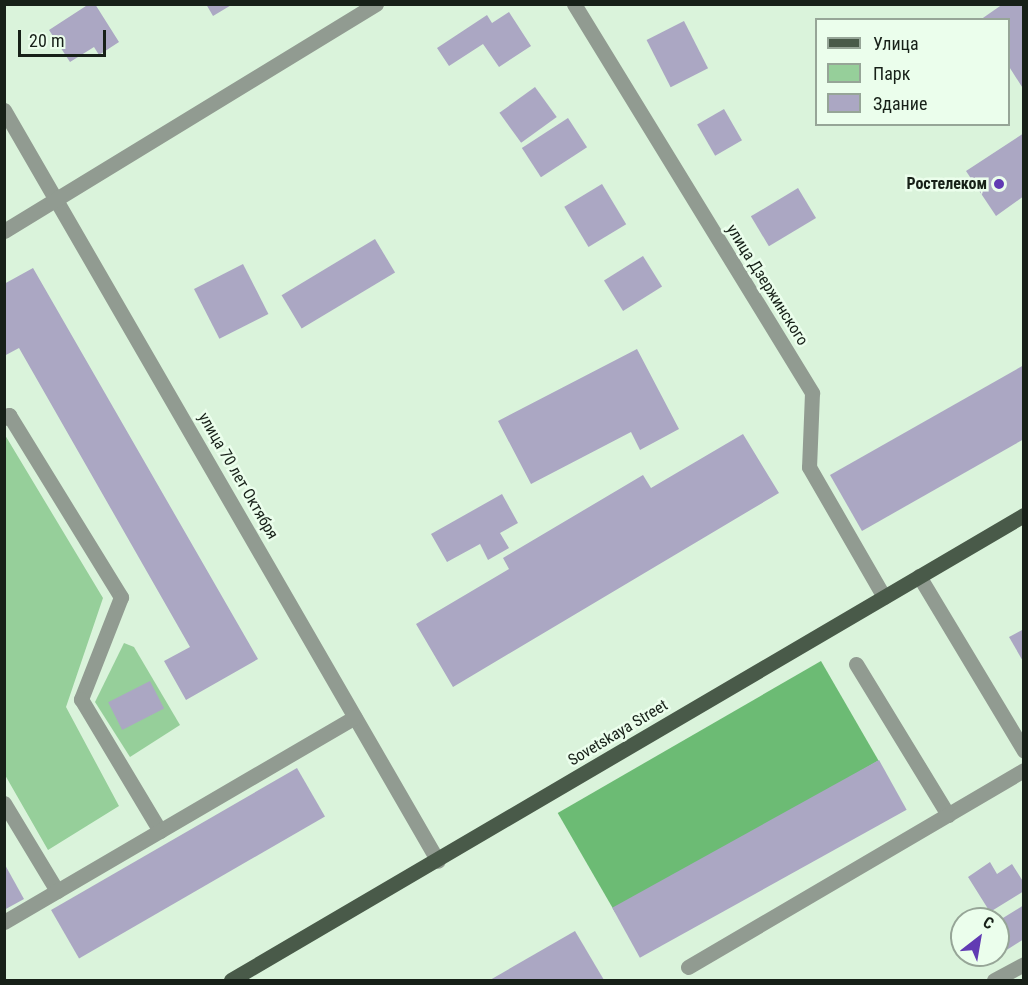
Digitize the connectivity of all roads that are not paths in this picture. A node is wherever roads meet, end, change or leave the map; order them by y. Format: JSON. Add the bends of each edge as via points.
{"nodes":[{"id":1,"x":376,"y":4,"type":"edge"},
{"id":2,"x":574,"y":4,"type":"edge"},
{"id":3,"x":4,"y":110,"type":"edge"},
{"id":4,"x":58,"y":199,"type":"junction"},
{"id":5,"x":4,"y":231,"type":"edge"},
{"id":6,"x":4,"y":418,"type":"edge"},
{"id":7,"x":1023,"y":515,"type":"edge"},
{"id":8,"x":919,"y":576,"type":"junction"},
{"id":9,"x":884,"y":597,"type":"junction"},
{"id":10,"x":856,"y":663,"type":"dead end"},
{"id":11,"x":355,"y":717,"type":"junction"},
{"id":12,"x":1023,"y":751,"type":"edge"},
{"id":13,"x":1023,"y":770,"type":"edge"},
{"id":14,"x":4,"y":803,"type":"edge"},
{"id":15,"x":948,"y":815,"type":"junction"},
{"id":16,"x":159,"y":831,"type":"junction"},
{"id":17,"x":438,"y":861,"type":"junction"},
{"id":18,"x":57,"y":891,"type":"junction"},
{"id":19,"x":4,"y":922,"type":"edge"},
{"id":20,"x":1023,"y":964,"type":"edge"},
{"id":21,"x":688,"y":967,"type":"dead end"},
{"id":22,"x":231,"y":981,"type":"edge"},
{"id":23,"x":994,"y":981,"type":"edge"}],
"edges":[{"from":1,"to":4,"type":"street"},
{"from":2,"to":9,"type":"street","name":"улица Дзержинского","via":[[812,393],[808,467]]},
{"from":3,"to":4,"type":"street","name":"улица 70 лет Октября"},
{"from":4,"to":5,"type":"street"},
{"from":4,"to":11,"type":"street","name":"улица 70 лет Октября"},
{"from":6,"to":16,"type":"street","via":[[9,416],[121,597],[81,699]]},
{"from":7,"to":8,"type":"main road","name":"Sovetskaya Street"},
{"from":8,"to":9,"type":"main road","name":"Sovetskaya Street"},
{"from":8,"to":12,"type":"street"},
{"from":9,"to":17,"type":"main road","name":"Sovetskaya Street"},
{"from":10,"to":15,"type":"street"},
{"from":11,"to":16,"type":"street"},
{"from":11,"to":17,"type":"street","name":"улица 70 лет Октября"},
{"from":13,"to":15,"type":"street"},
{"from":14,"to":18,"type":"street"},
{"from":15,"to":21,"type":"street"},
{"from":16,"to":18,"type":"street"},
{"from":17,"to":22,"type":"main road","name":"Sovetskaya Street"},
{"from":18,"to":19,"type":"street"},
{"from":20,"to":23,"type":"street"}]}
